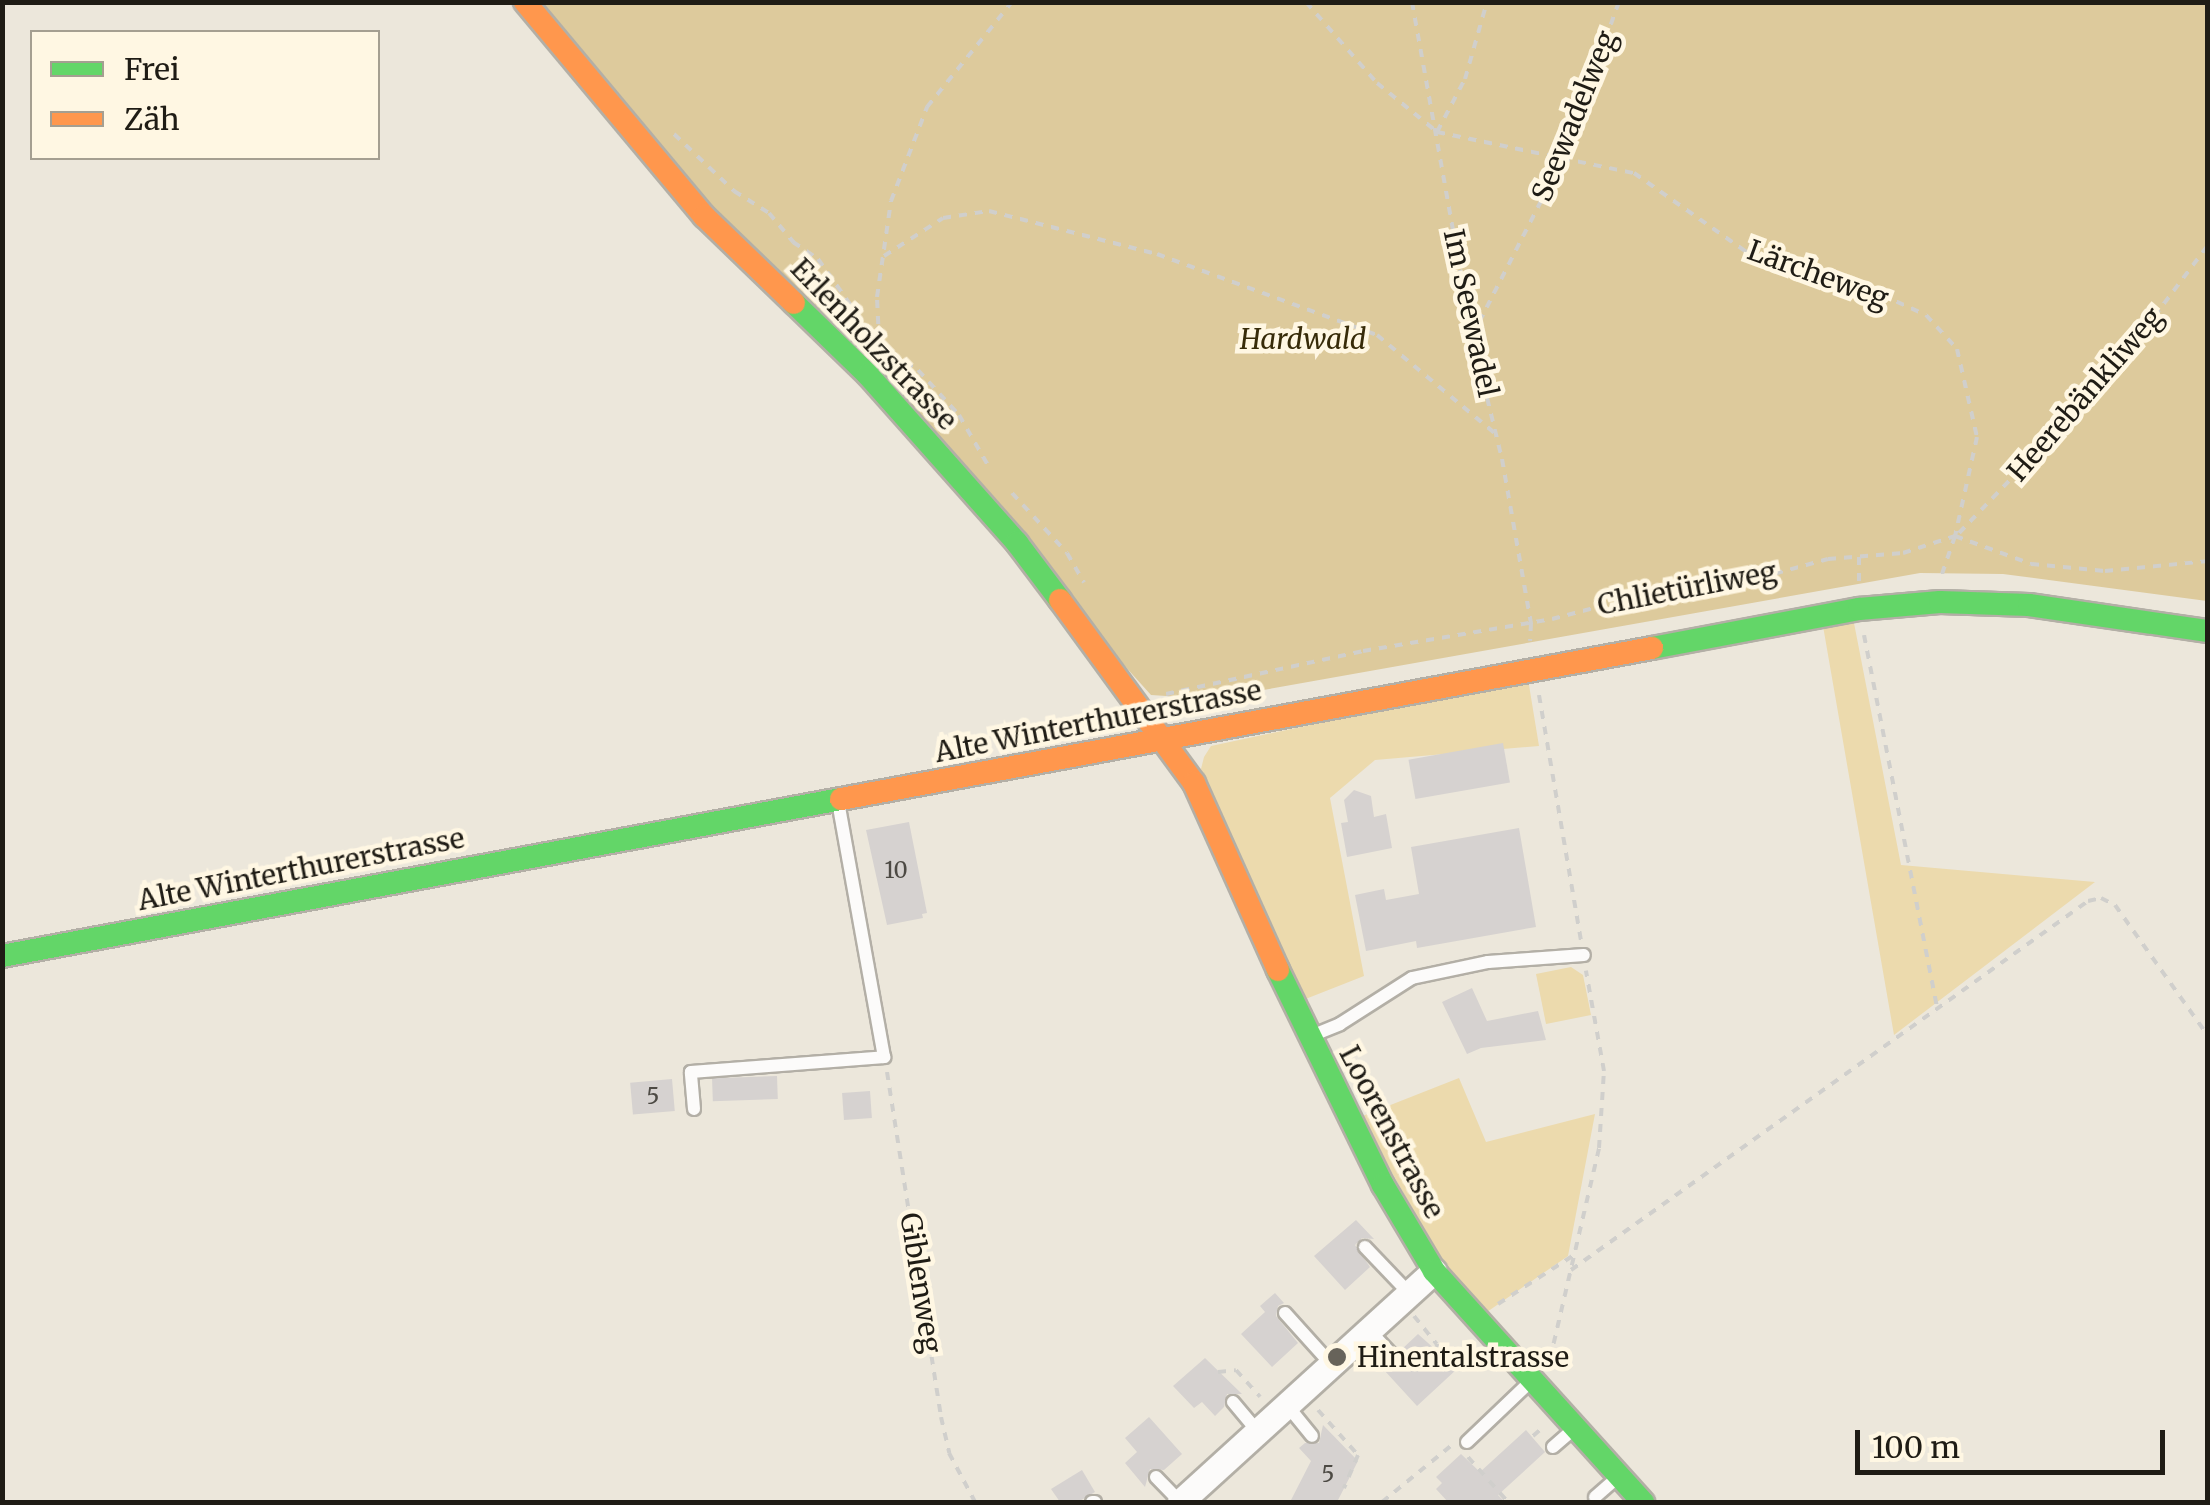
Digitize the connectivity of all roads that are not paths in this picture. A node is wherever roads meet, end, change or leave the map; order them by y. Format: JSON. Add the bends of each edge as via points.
{"nodes":[{"id":1,"x":525,"y":2,"type":"edge"},
{"id":2,"x":2208,"y":630,"type":"edge"},
{"id":3,"x":1164,"y":741,"type":"junction"},
{"id":4,"x":838,"y":799,"type":"junction"},
{"id":5,"x":1584,"y":955,"type":"dead end"},
{"id":6,"x":2,"y":956,"type":"edge"},
{"id":7,"x":1309,"y":1038,"type":"junction"},
{"id":8,"x":694,"y":1110,"type":"dead end"},
{"id":9,"x":1365,"y":1246,"type":"dead end"},
{"id":10,"x":1434,"y":1271,"type":"junction"},
{"id":11,"x":1409,"y":1300,"type":"junction"},
{"id":12,"x":1285,"y":1313,"type":"dead end"},
{"id":13,"x":1368,"y":1329,"type":"junction"},
{"id":14,"x":1393,"y":1356,"type":"dead end"},
{"id":15,"x":1330,"y":1363,"type":"junction"},
{"id":16,"x":1536,"y":1387,"type":"junction"},
{"id":17,"x":1232,"y":1402,"type":"dead end"},
{"id":18,"x":1277,"y":1405,"type":"junction"},
{"id":19,"x":1576,"y":1428,"type":"junction"},
{"id":20,"x":1257,"y":1430,"type":"junction"},
{"id":21,"x":1312,"y":1436,"type":"dead end"},
{"id":22,"x":1466,"y":1442,"type":"dead end"},
{"id":23,"x":1553,"y":1448,"type":"dead end"},
{"id":24,"x":1619,"y":1476,"type":"junction"},
{"id":25,"x":1156,"y":1477,"type":"dead end"},
{"id":26,"x":1595,"y":1497,"type":"dead end"},
{"id":27,"x":1180,"y":1502,"type":"edge"},
{"id":28,"x":1642,"y":1502,"type":"edge"}],
"edges":[{"from":1,"to":3,"type":"main road","name":"Erlenholzstrasse","via":[[704,216],[868,376],[1018,543]]},
{"from":2,"to":3,"type":"main road","name":"Alte Winterthurerstrasse","via":[[2029,605],[1940,602],[1859,609]]},
{"from":3,"to":4,"type":"main road","name":"Alte Winterthurerstrasse"},
{"from":3,"to":7,"type":"main road","name":"Loorenstrasse","via":[[1209,813]]},
{"from":4,"to":6,"type":"main road","name":"Alte Winterthurerstrasse"},
{"from":4,"to":8,"type":"lane","via":[[884,1057],[691,1072]]},
{"from":5,"to":7,"type":"lane","via":[[1488,962],[1412,978]]},
{"from":7,"to":10,"type":"main road","name":"Loorenstrasse"},
{"from":9,"to":11,"type":"lane"},
{"from":10,"to":11,"type":"street"},
{"from":10,"to":16,"type":"main road","name":"Loorenstrasse"},
{"from":11,"to":13,"type":"street"},
{"from":12,"to":15,"type":"lane"},
{"from":13,"to":14,"type":"lane"},
{"from":13,"to":15,"type":"street"},
{"from":15,"to":18,"type":"street"},
{"from":16,"to":19,"type":"main road","name":"Loorenstrasse"},
{"from":16,"to":22,"type":"lane"},
{"from":17,"to":20,"type":"lane"},
{"from":18,"to":20,"type":"street"},
{"from":18,"to":21,"type":"lane"},
{"from":19,"to":23,"type":"lane"},
{"from":19,"to":24,"type":"main road","name":"Loorenstrasse"},
{"from":20,"to":27,"type":"street"},
{"from":24,"to":26,"type":"lane"},
{"from":24,"to":28,"type":"main road","name":"Loorenstrasse"},
{"from":25,"to":27,"type":"lane"}]}
